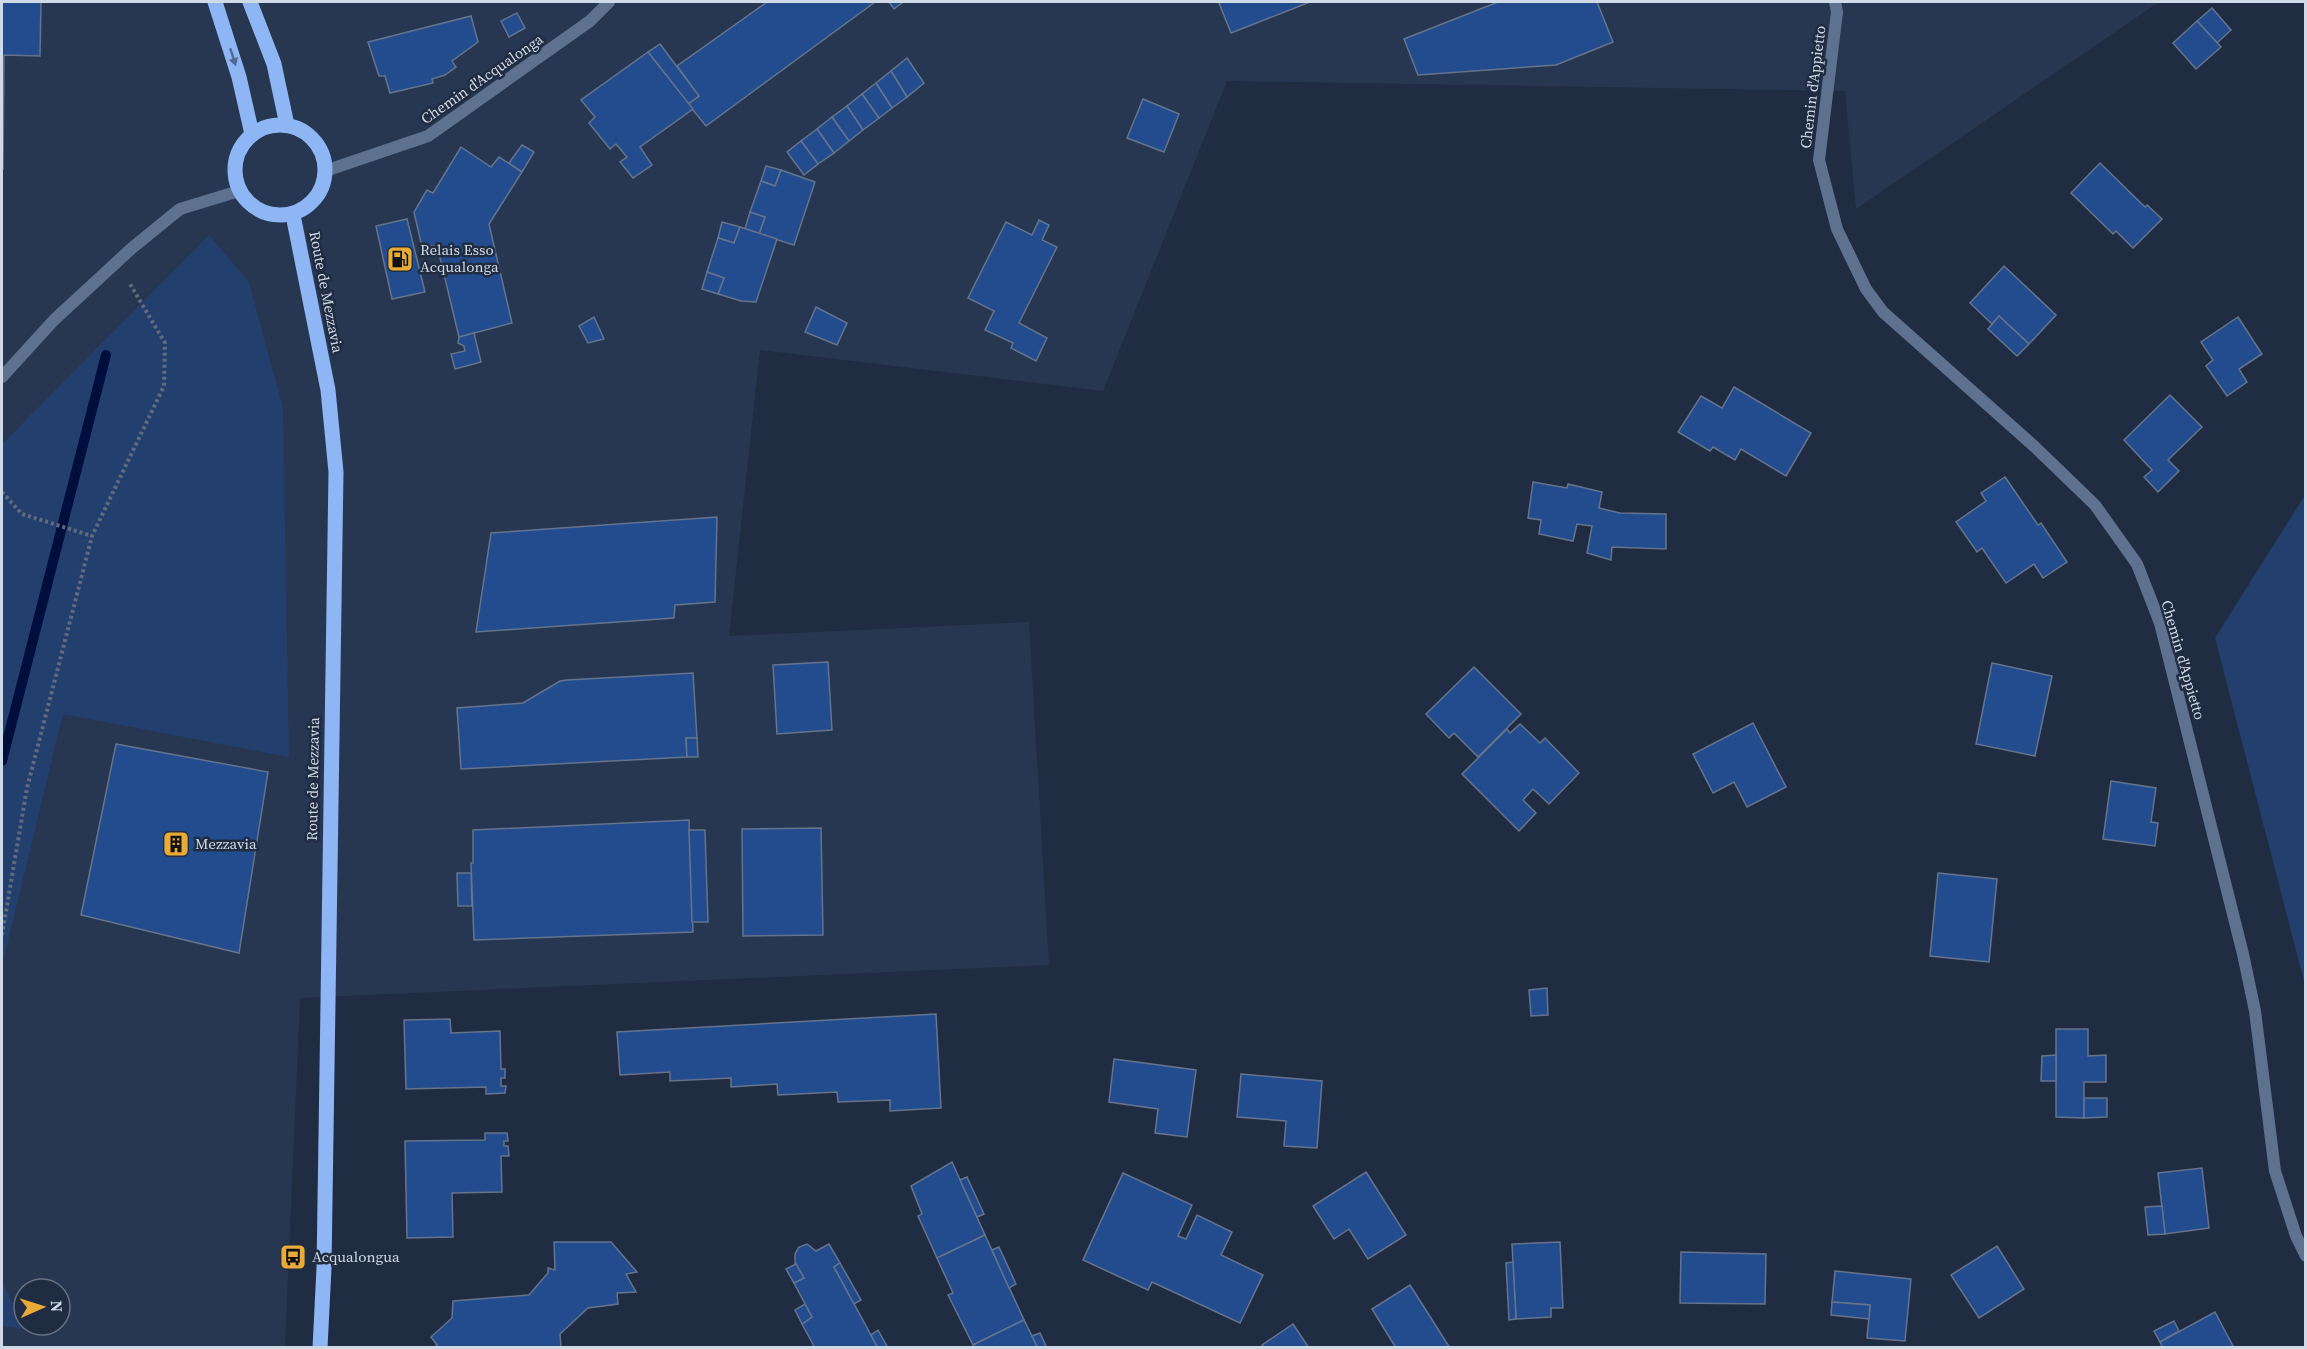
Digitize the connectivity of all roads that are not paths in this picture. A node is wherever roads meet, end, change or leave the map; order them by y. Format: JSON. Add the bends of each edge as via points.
{"nodes":[{"id":1,"x":215,"y":2,"type":"edge"},
{"id":2,"x":250,"y":2,"type":"edge"},
{"id":3,"x":609,"y":2,"type":"edge"},
{"id":4,"x":1835,"y":2,"type":"edge"},
{"id":5,"x":287,"y":125,"type":"junction"},
{"id":6,"x":252,"y":134,"type":"junction"},
{"id":7,"x":325,"y":171,"type":"junction"},
{"id":8,"x":239,"y":191,"type":"junction"},
{"id":9,"x":293,"y":214,"type":"junction"},
{"id":10,"x":2,"y":377,"type":"edge"},
{"id":11,"x":2306,"y":1256,"type":"edge"},
{"id":12,"x":320,"y":1347,"type":"edge"}],
"edges":[{"from":1,"to":6,"type":"main road","one_way":true},
{"from":2,"to":5,"type":"main road","via":[[274,64]]},
{"from":3,"to":7,"type":"street","name":"Chemin d'Acqualonga","via":[[590,21],[428,136]]},
{"from":4,"to":11,"type":"street","name":"Chemin d'Appietto","via":[[1819,160],[1837,229],[1866,289],[1883,312],[2095,505],[2137,564],[2160,623],[2255,1011],[2275,1171]]},
{"from":5,"to":6,"type":"main road","via":[[268,126]]},
{"from":5,"to":7,"type":"main road","via":[[310,136],[318,146]]},
{"from":6,"to":8,"type":"main road","via":[[235,160],[234,176]]},
{"from":7,"to":9,"type":"main road","via":[[316,198]]},
{"from":8,"to":9,"type":"main road","via":[[256,210],[280,217]]},
{"from":8,"to":10,"type":"street","via":[[180,209],[54,320]]},
{"from":9,"to":12,"type":"main road","name":"Route de Mezzavia","via":[[328,390],[336,472]]}]}
